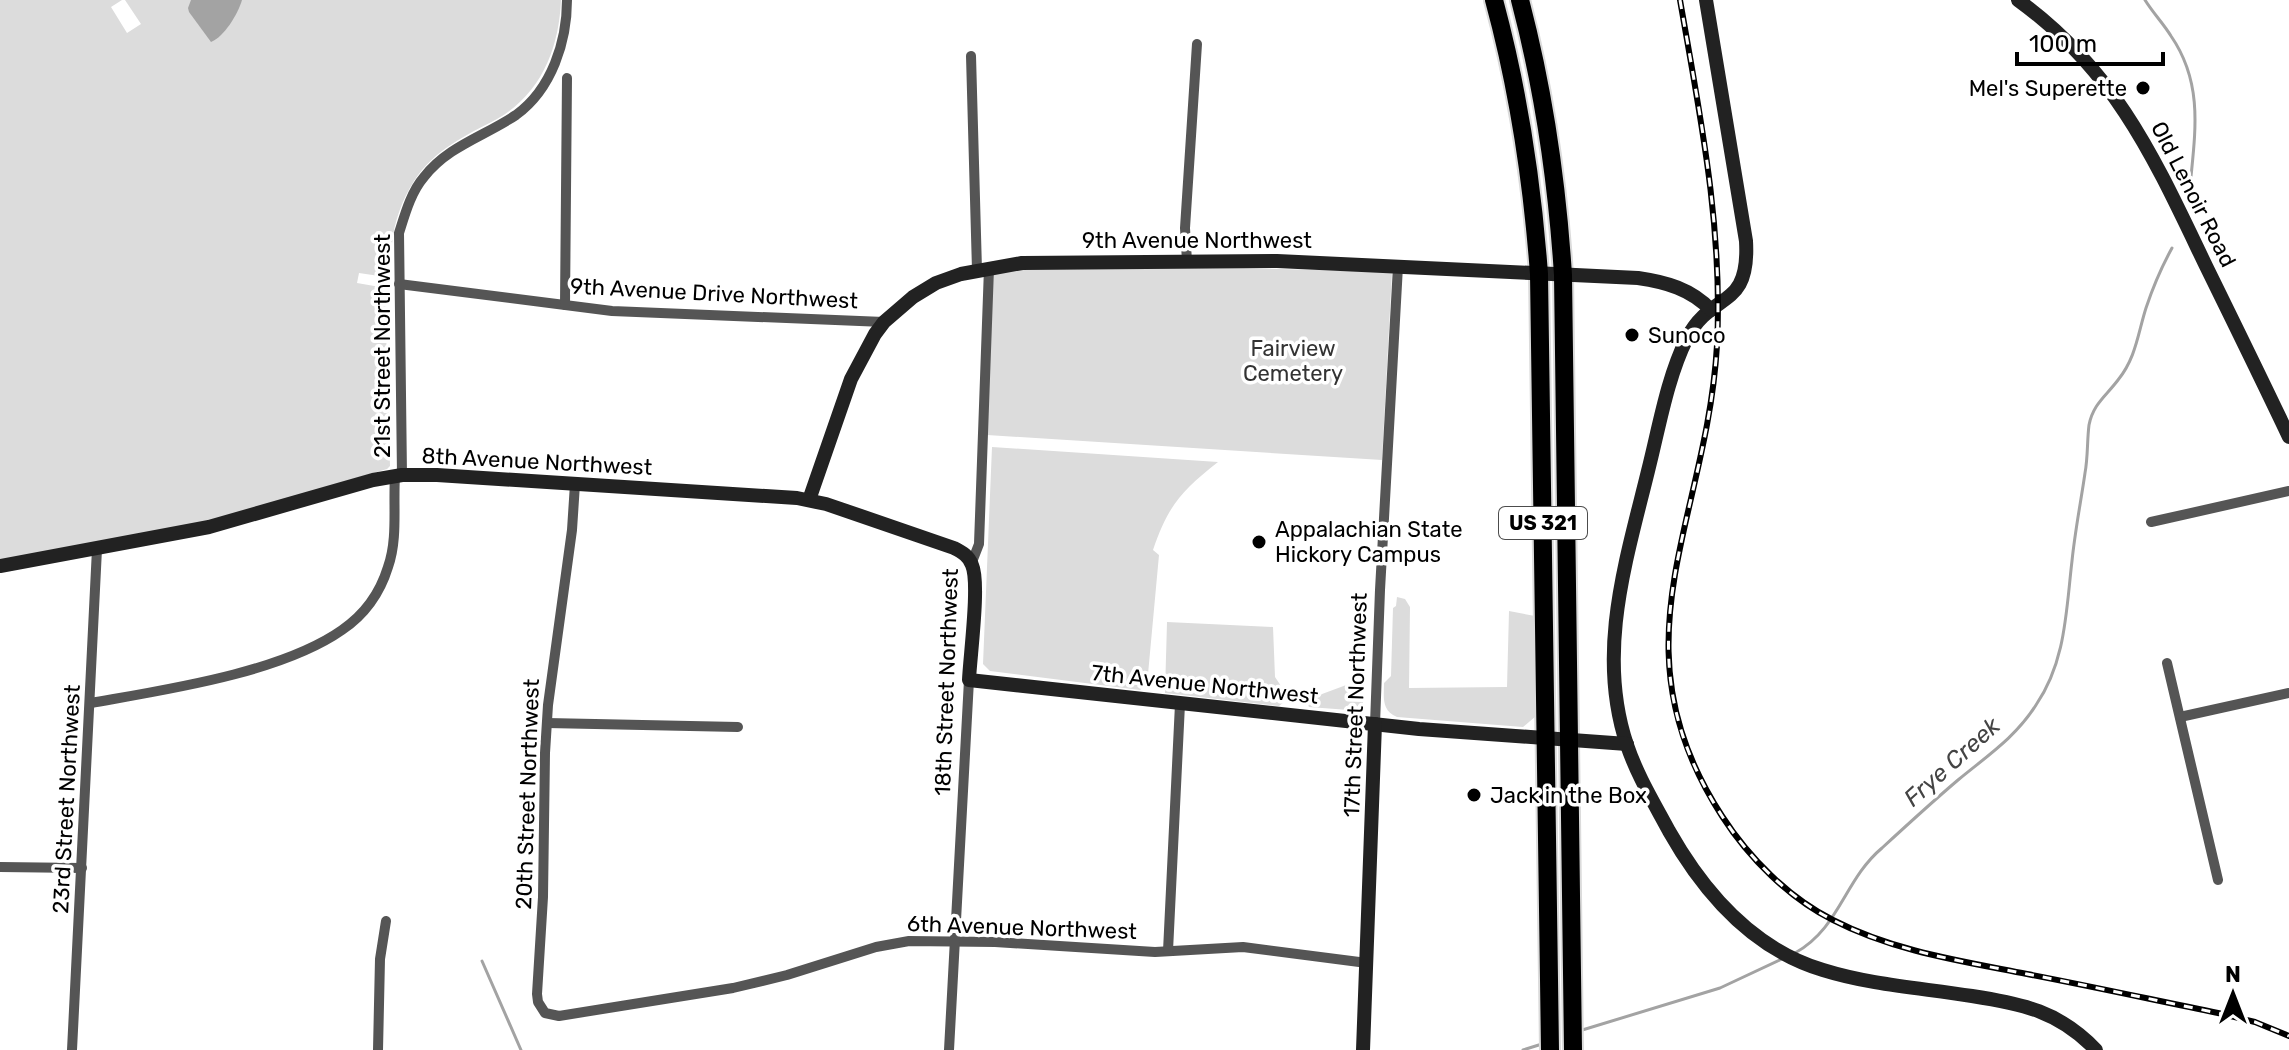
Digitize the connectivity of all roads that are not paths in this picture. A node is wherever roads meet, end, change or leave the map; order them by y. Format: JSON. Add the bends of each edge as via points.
{"nodes":[{"id":1,"x":567,"y":0,"type":"edge"},
{"id":2,"x":1494,"y":0,"type":"edge"},
{"id":3,"x":1520,"y":0,"type":"edge"},
{"id":4,"x":1706,"y":0,"type":"edge"},
{"id":5,"x":2018,"y":0,"type":"edge"},
{"id":6,"x":1197,"y":44,"type":"dead end"},
{"id":7,"x":971,"y":56,"type":"dead end"},
{"id":8,"x":567,"y":78,"type":"dead end"},
{"id":9,"x":1187,"y":261,"type":"junction"},
{"id":10,"x":1398,"y":266,"type":"junction"},
{"id":11,"x":983,"y":269,"type":"junction"},
{"id":12,"x":1539,"y":274,"type":"junction"},
{"id":13,"x":1563,"y":275,"type":"junction"},
{"id":14,"x":399,"y":284,"type":"junction"},
{"id":15,"x":565,"y":305,"type":"junction"},
{"id":16,"x":1711,"y":310,"type":"junction"},
{"id":17,"x":884,"y":322,"type":"junction"},
{"id":18,"x":2289,"y":437,"type":"edge"},
{"id":19,"x":398,"y":476,"type":"junction"},
{"id":20,"x":575,"y":484,"type":"junction"},
{"id":21,"x":2289,"y":491,"type":"edge"},
{"id":22,"x":809,"y":500,"type":"junction"},
{"id":23,"x":2151,"y":522,"type":"dead end"},
{"id":24,"x":97,"y":549,"type":"junction"},
{"id":25,"x":972,"y":562,"type":"junction"},
{"id":26,"x":0,"y":566,"type":"edge"},
{"id":27,"x":2167,"y":663,"type":"dead end"},
{"id":28,"x":969,"y":680,"type":"junction"},
{"id":29,"x":2289,"y":693,"type":"edge"},
{"id":30,"x":91,"y":703,"type":"junction"},
{"id":31,"x":1180,"y":704,"type":"junction"},
{"id":32,"x":2180,"y":717,"type":"junction"},
{"id":33,"x":547,"y":723,"type":"junction"},
{"id":34,"x":1375,"y":724,"type":"junction"},
{"id":35,"x":738,"y":727,"type":"dead end"},
{"id":36,"x":1547,"y":740,"type":"junction"},
{"id":37,"x":1571,"y":741,"type":"junction"},
{"id":38,"x":1627,"y":744,"type":"junction"},
{"id":39,"x":0,"y":867,"type":"edge"},
{"id":40,"x":82,"y":868,"type":"junction"},
{"id":41,"x":2218,"y":880,"type":"dead end"},
{"id":42,"x":386,"y":921,"type":"dead end"},
{"id":43,"x":956,"y":941,"type":"junction"},
{"id":44,"x":1168,"y":951,"type":"junction"},
{"id":45,"x":1367,"y":963,"type":"junction"},
{"id":46,"x":541,"y":1010,"type":"joint"},
{"id":47,"x":72,"y":1050,"type":"edge"},
{"id":48,"x":378,"y":1050,"type":"edge"},
{"id":49,"x":949,"y":1050,"type":"edge"},
{"id":50,"x":1363,"y":1050,"type":"edge"},
{"id":51,"x":1550,"y":1050,"type":"edge"},
{"id":52,"x":1573,"y":1050,"type":"edge"},
{"id":53,"x":2096,"y":1050,"type":"edge"}],
"edges":[{"from":1,"to":14,"type":"street","name":"21st Street Northwest","via":[[567,27],[557,61],[538,90],[518,114],[451,150],[423,177],[399,233]]},
{"from":2,"to":12,"type":"highway","number":"US 321","via":[[1522,119]]},
{"from":3,"to":13,"type":"highway","number":"US 321","via":[[1538,65],[1555,170]]},
{"from":4,"to":16,"type":"street","via":[[1747,254],[1742,285]]},
{"from":5,"to":18,"type":"street","name":"Old Lenoir Road","via":[[2073,46],[2128,114]]},
{"from":6,"to":9,"type":"street"},
{"from":7,"to":11,"type":"street","name":"18th Street Northwest"},
{"from":8,"to":15,"type":"street"},
{"from":9,"to":10,"type":"street","name":"9th Avenue Northwest"},
{"from":9,"to":11,"type":"street","name":"9th Avenue Northwest","via":[[1022,263]]},
{"from":10,"to":12,"type":"street","name":"9th Avenue Northwest"},
{"from":10,"to":34,"type":"street","name":"17th Street Northwest"},
{"from":11,"to":17,"type":"street","name":"9th Avenue Northwest","via":[[925,289]]},
{"from":11,"to":25,"type":"street","name":"18th Street Northwest","via":[[979,544]]},
{"from":12,"to":13,"type":"street","name":"9th Avenue Northwest"},
{"from":12,"to":36,"type":"highway","number":"US 321"},
{"from":13,"to":16,"type":"street","name":"9th Avenue Northwest","via":[[1657,281],[1690,293]]},
{"from":13,"to":37,"type":"highway","number":"US 321"},
{"from":14,"to":15,"type":"street","name":"9th Avenue Drive Northwest"},
{"from":14,"to":19,"type":"street","name":"21st Street Northwest"},
{"from":15,"to":17,"type":"street","name":"9th Avenue Drive Northwest","via":[[672,315]]},
{"from":16,"to":38,"type":"street","via":[[1692,330],[1680,358],[1617,606],[1612,663]]},
{"from":17,"to":22,"type":"street","name":"9th Avenue Northwest","via":[[851,379]]},
{"from":19,"to":20,"type":"street","name":"8th Avenue Northwest"},
{"from":19,"to":24,"type":"street","name":"8th Avenue Northwest","via":[[341,487],[209,527]]},
{"from":19,"to":30,"type":"street","name":"21st Street Northwest","via":[[388,568],[370,603],[343,630],[262,665]]},
{"from":20,"to":22,"type":"street","name":"8th Avenue Northwest"},
{"from":20,"to":33,"type":"street","name":"20th Street Northwest"},
{"from":21,"to":23,"type":"street"},
{"from":22,"to":25,"type":"street","name":"8th Avenue Northwest","via":[[954,548]]},
{"from":24,"to":26,"type":"street","name":"8th Avenue Northwest"},
{"from":24,"to":30,"type":"street","name":"23rd Street Northwest"},
{"from":25,"to":28,"type":"street","name":"18th Street Northwest"},
{"from":27,"to":32,"type":"street"},
{"from":28,"to":31,"type":"street","name":"7th Avenue Northwest"},
{"from":28,"to":43,"type":"street","name":"18th Street Northwest"},
{"from":29,"to":32,"type":"street"},
{"from":30,"to":40,"type":"street","name":"23rd Street Northwest"},
{"from":31,"to":34,"type":"street","name":"7th Avenue Northwest"},
{"from":31,"to":44,"type":"street"},
{"from":32,"to":41,"type":"street"},
{"from":33,"to":35,"type":"street"},
{"from":33,"to":46,"type":"street","name":"20th Street Northwest","via":[[537,994]]},
{"from":34,"to":36,"type":"street","name":"7th Avenue Northwest"},
{"from":34,"to":45,"type":"street","name":"17th Street Northwest"},
{"from":36,"to":37,"type":"street","name":"7th Avenue Northwest"},
{"from":36,"to":51,"type":"highway","number":"US 321"},
{"from":37,"to":38,"type":"street","name":"7th Avenue Northwest"},
{"from":37,"to":52,"type":"highway","number":"US 321"},
{"from":38,"to":53,"type":"street","via":[[1652,801],[1696,873],[1734,917],[1777,950],[1848,977],[2038,1010],[2064,1021]]},
{"from":39,"to":40,"type":"street"},
{"from":40,"to":47,"type":"street","name":"23rd Street Northwest"},
{"from":42,"to":48,"type":"street"},
{"from":43,"to":44,"type":"street","name":"6th Avenue Northwest"},
{"from":43,"to":46,"type":"street","name":"6th Avenue Northwest","via":[[892,944],[711,992],[559,1016]]},
{"from":43,"to":49,"type":"street","name":"18th Street Northwest"},
{"from":44,"to":45,"type":"street","name":"6th Avenue Northwest","via":[[1243,947]]},
{"from":45,"to":50,"type":"street","name":"17th Street Northwest"}]}
